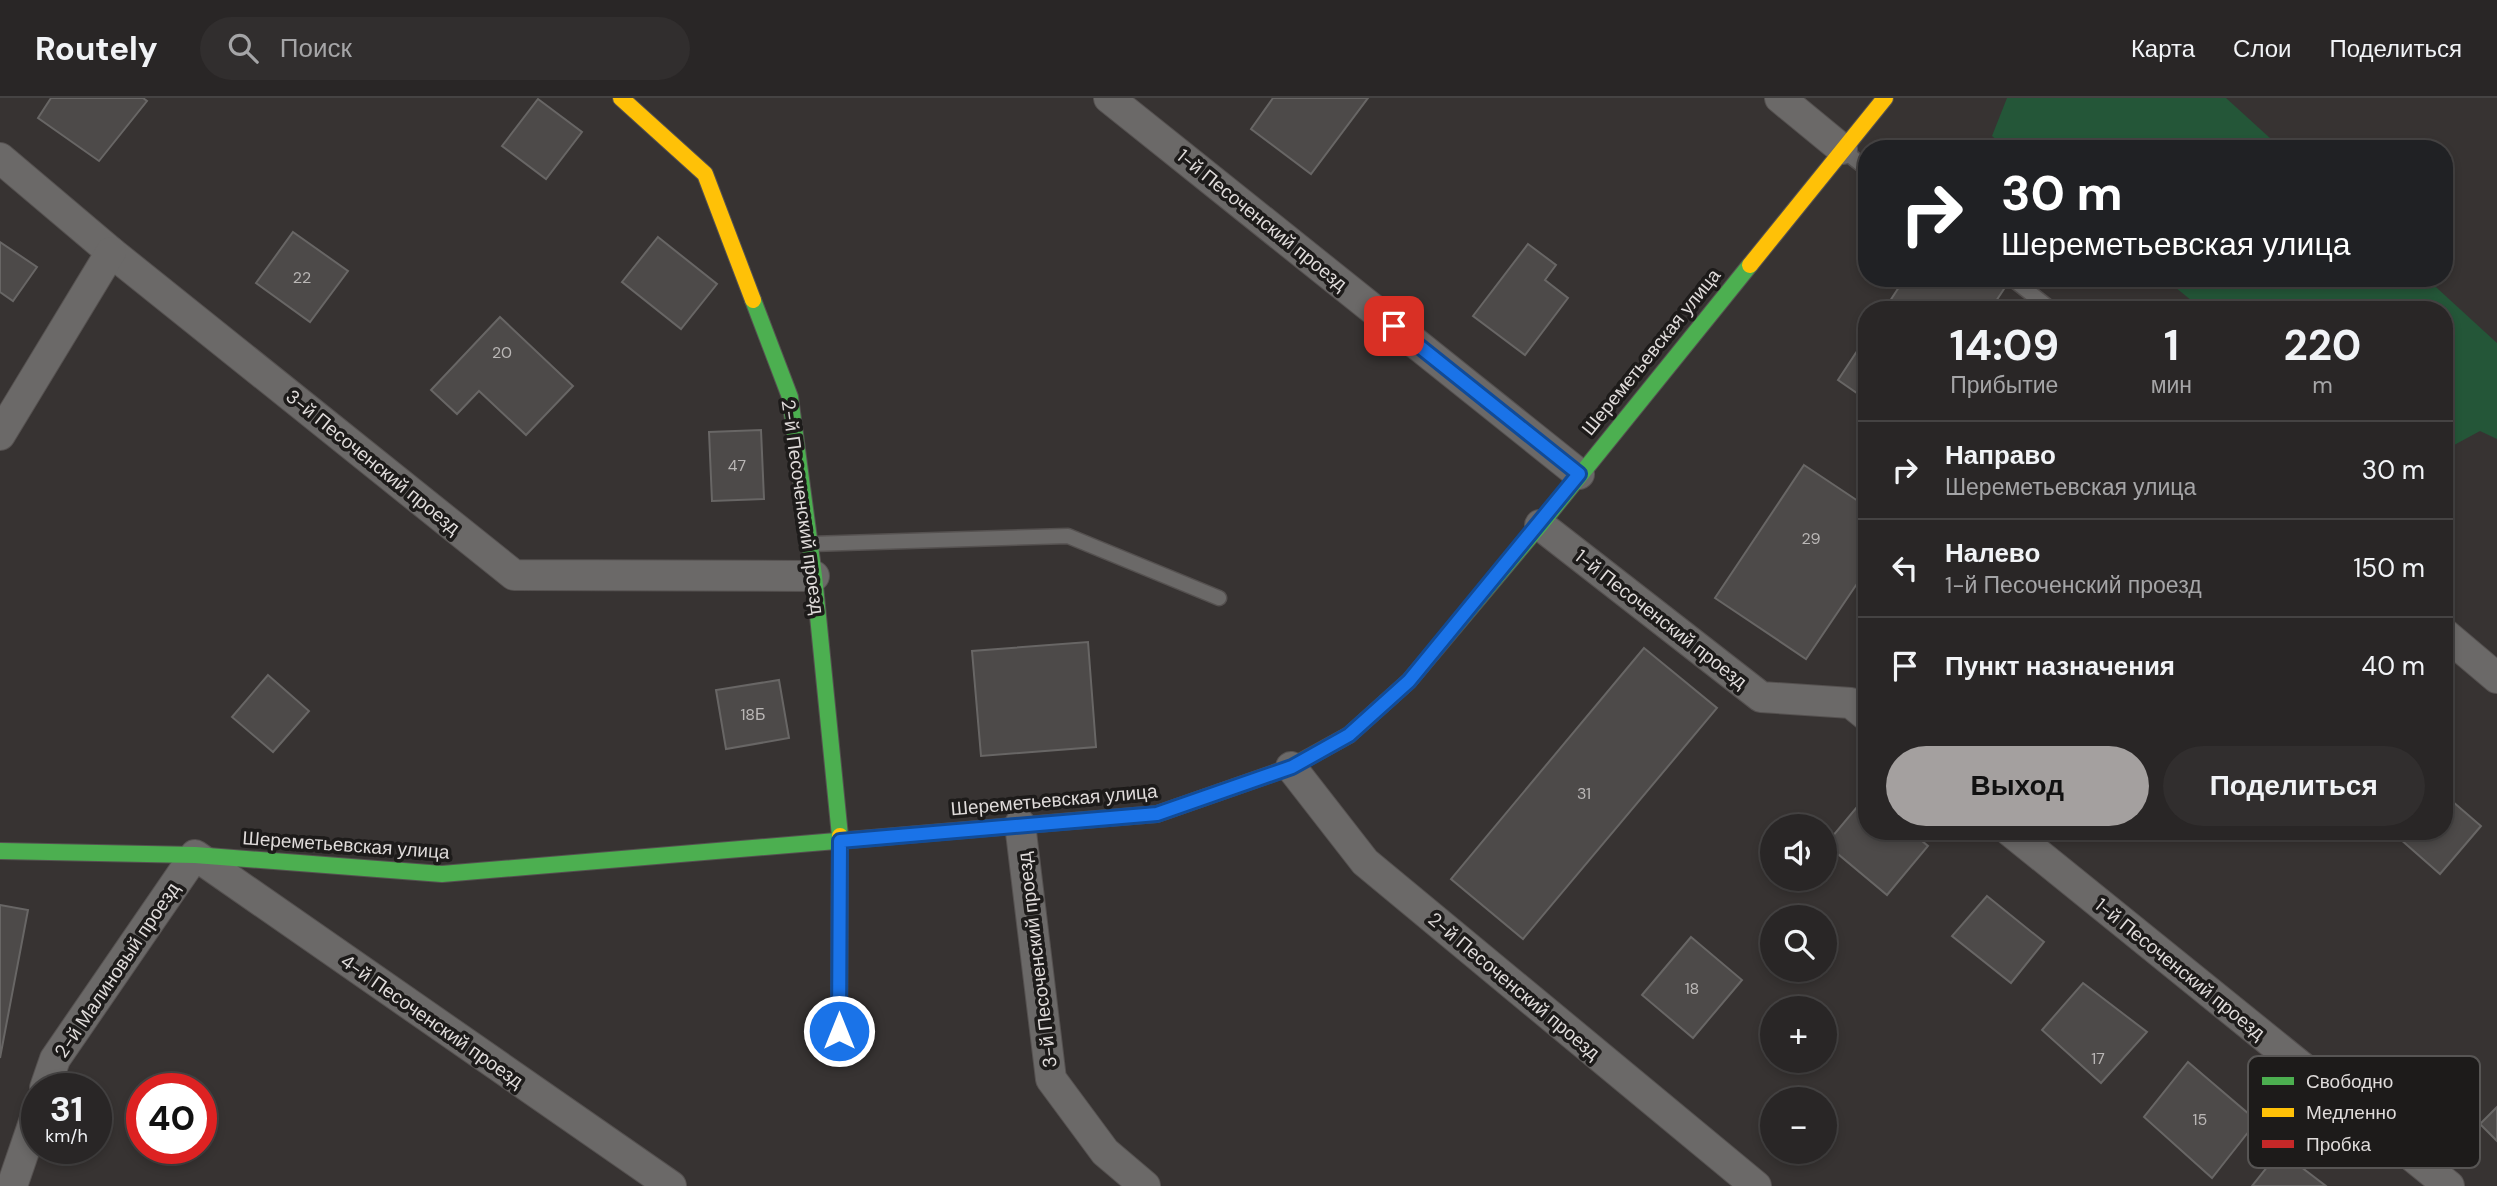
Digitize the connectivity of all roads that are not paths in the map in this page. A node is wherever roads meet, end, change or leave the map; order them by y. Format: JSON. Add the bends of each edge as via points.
{"nodes":[{"id":1,"x":621,"y":98,"type":"edge"},
{"id":2,"x":1109,"y":98,"type":"edge"},
{"id":3,"x":1780,"y":98,"type":"edge"},
{"id":4,"x":1885,"y":98,"type":"edge"},
{"id":5,"x":1842,"y":149,"type":"junction"},
{"id":6,"x":0,"y":158,"type":"edge"},
{"id":7,"x":1858,"y":162,"type":"edge"},
{"id":8,"x":111,"y":252,"type":"junction"},
{"id":9,"x":2023,"y":287,"type":"edge"},
{"id":10,"x":2040,"y":301,"type":"edge"},
{"id":11,"x":0,"y":435,"type":"edge"},
{"id":12,"x":1579,"y":474,"type":"junction"},
{"id":13,"x":1539,"y":525,"type":"junction"},
{"id":14,"x":809,"y":544,"type":"junction"},
{"id":15,"x":814,"y":576,"type":"junction"},
{"id":16,"x":1219,"y":598,"type":"dead end"},
{"id":17,"x":2453,"y":641,"type":"edge"},
{"id":18,"x":2497,"y":678,"type":"edge"},
{"id":19,"x":1858,"y":709,"type":"edge"},
{"id":20,"x":1292,"y":767,"type":"junction"},
{"id":21,"x":1020,"y":824,"type":"junction"},
{"id":22,"x":2021,"y":840,"type":"edge"},
{"id":23,"x":840,"y":841,"type":"junction"},
{"id":24,"x":0,"y":851,"type":"edge"},
{"id":25,"x":195,"y":855,"type":"junction"},
{"id":26,"x":839,"y":1031,"type":"dead end"},
{"id":27,"x":2288,"y":1056,"type":"edge"},
{"id":28,"x":50,"y":1073,"type":"edge"},
{"id":29,"x":21,"y":1160,"type":"edge"},
{"id":30,"x":2427,"y":1168,"type":"edge"},
{"id":31,"x":12,"y":1186,"type":"edge"},
{"id":32,"x":671,"y":1186,"type":"edge"},
{"id":33,"x":1146,"y":1186,"type":"edge"},
{"id":34,"x":1756,"y":1186,"type":"edge"},
{"id":35,"x":2449,"y":1186,"type":"edge"}],
"edges":[{"from":1,"to":14,"type":"street","name":"2-й Песоченский проезд","via":[[705,174],[790,397]]},
{"from":2,"to":12,"type":"street","name":"1-й Песоченский проезд"},
{"from":3,"to":5,"type":"street"},
{"from":4,"to":5,"type":"street","name":"Шереметьевская улица"},
{"from":5,"to":7,"type":"lane"},
{"from":5,"to":12,"type":"street","name":"Шереметьевская улица"},
{"from":6,"to":8,"type":"street","name":"3-й Песоченский проезд"},
{"from":8,"to":11,"type":"street"},
{"from":8,"to":15,"type":"street","name":"3-й Песоченский проезд","via":[[514,575]]},
{"from":9,"to":10,"type":"lane"},
{"from":12,"to":13,"type":"street","name":"Шереметьевская улица"},
{"from":13,"to":19,"type":"street","name":"1-й Песоченский проезд","via":[[1761,697],[1851,703]]},
{"from":13,"to":20,"type":"street","name":"Шереметьевская улица","via":[[1409,681],[1349,735]]},
{"from":14,"to":15,"type":"street","name":"2-й Песоченский проезд"},
{"from":14,"to":16,"type":"lane","via":[[1068,537]]},
{"from":15,"to":23,"type":"street","name":"2-й Песоченский проезд"},
{"from":17,"to":18,"type":"street"},
{"from":20,"to":21,"type":"street","name":"Шереметьевская улица","via":[[1157,814]]},
{"from":20,"to":34,"type":"street","name":"2-й Песоченский проезд","via":[[1365,862]]},
{"from":21,"to":23,"type":"street","name":"Шереметьевская улица"},
{"from":21,"to":33,"type":"street","name":"3-й Песоченский проезд","via":[[1051,1079],[1105,1152]]},
{"from":22,"to":27,"type":"street","name":"1-й Песоченский проезд"},
{"from":23,"to":25,"type":"street","name":"Шереметьевская улица","via":[[442,874]]},
{"from":23,"to":26,"type":"street"},
{"from":24,"to":25,"type":"street","name":"Шереметьевская улица"},
{"from":25,"to":28,"type":"street","name":"2-й Малиновый проезд","via":[[55,1059]]},
{"from":25,"to":32,"type":"street","name":"4-й Песоченский проезд"},
{"from":29,"to":31,"type":"street"},
{"from":30,"to":35,"type":"street","name":"1-й Песоченский проезд"}]}
